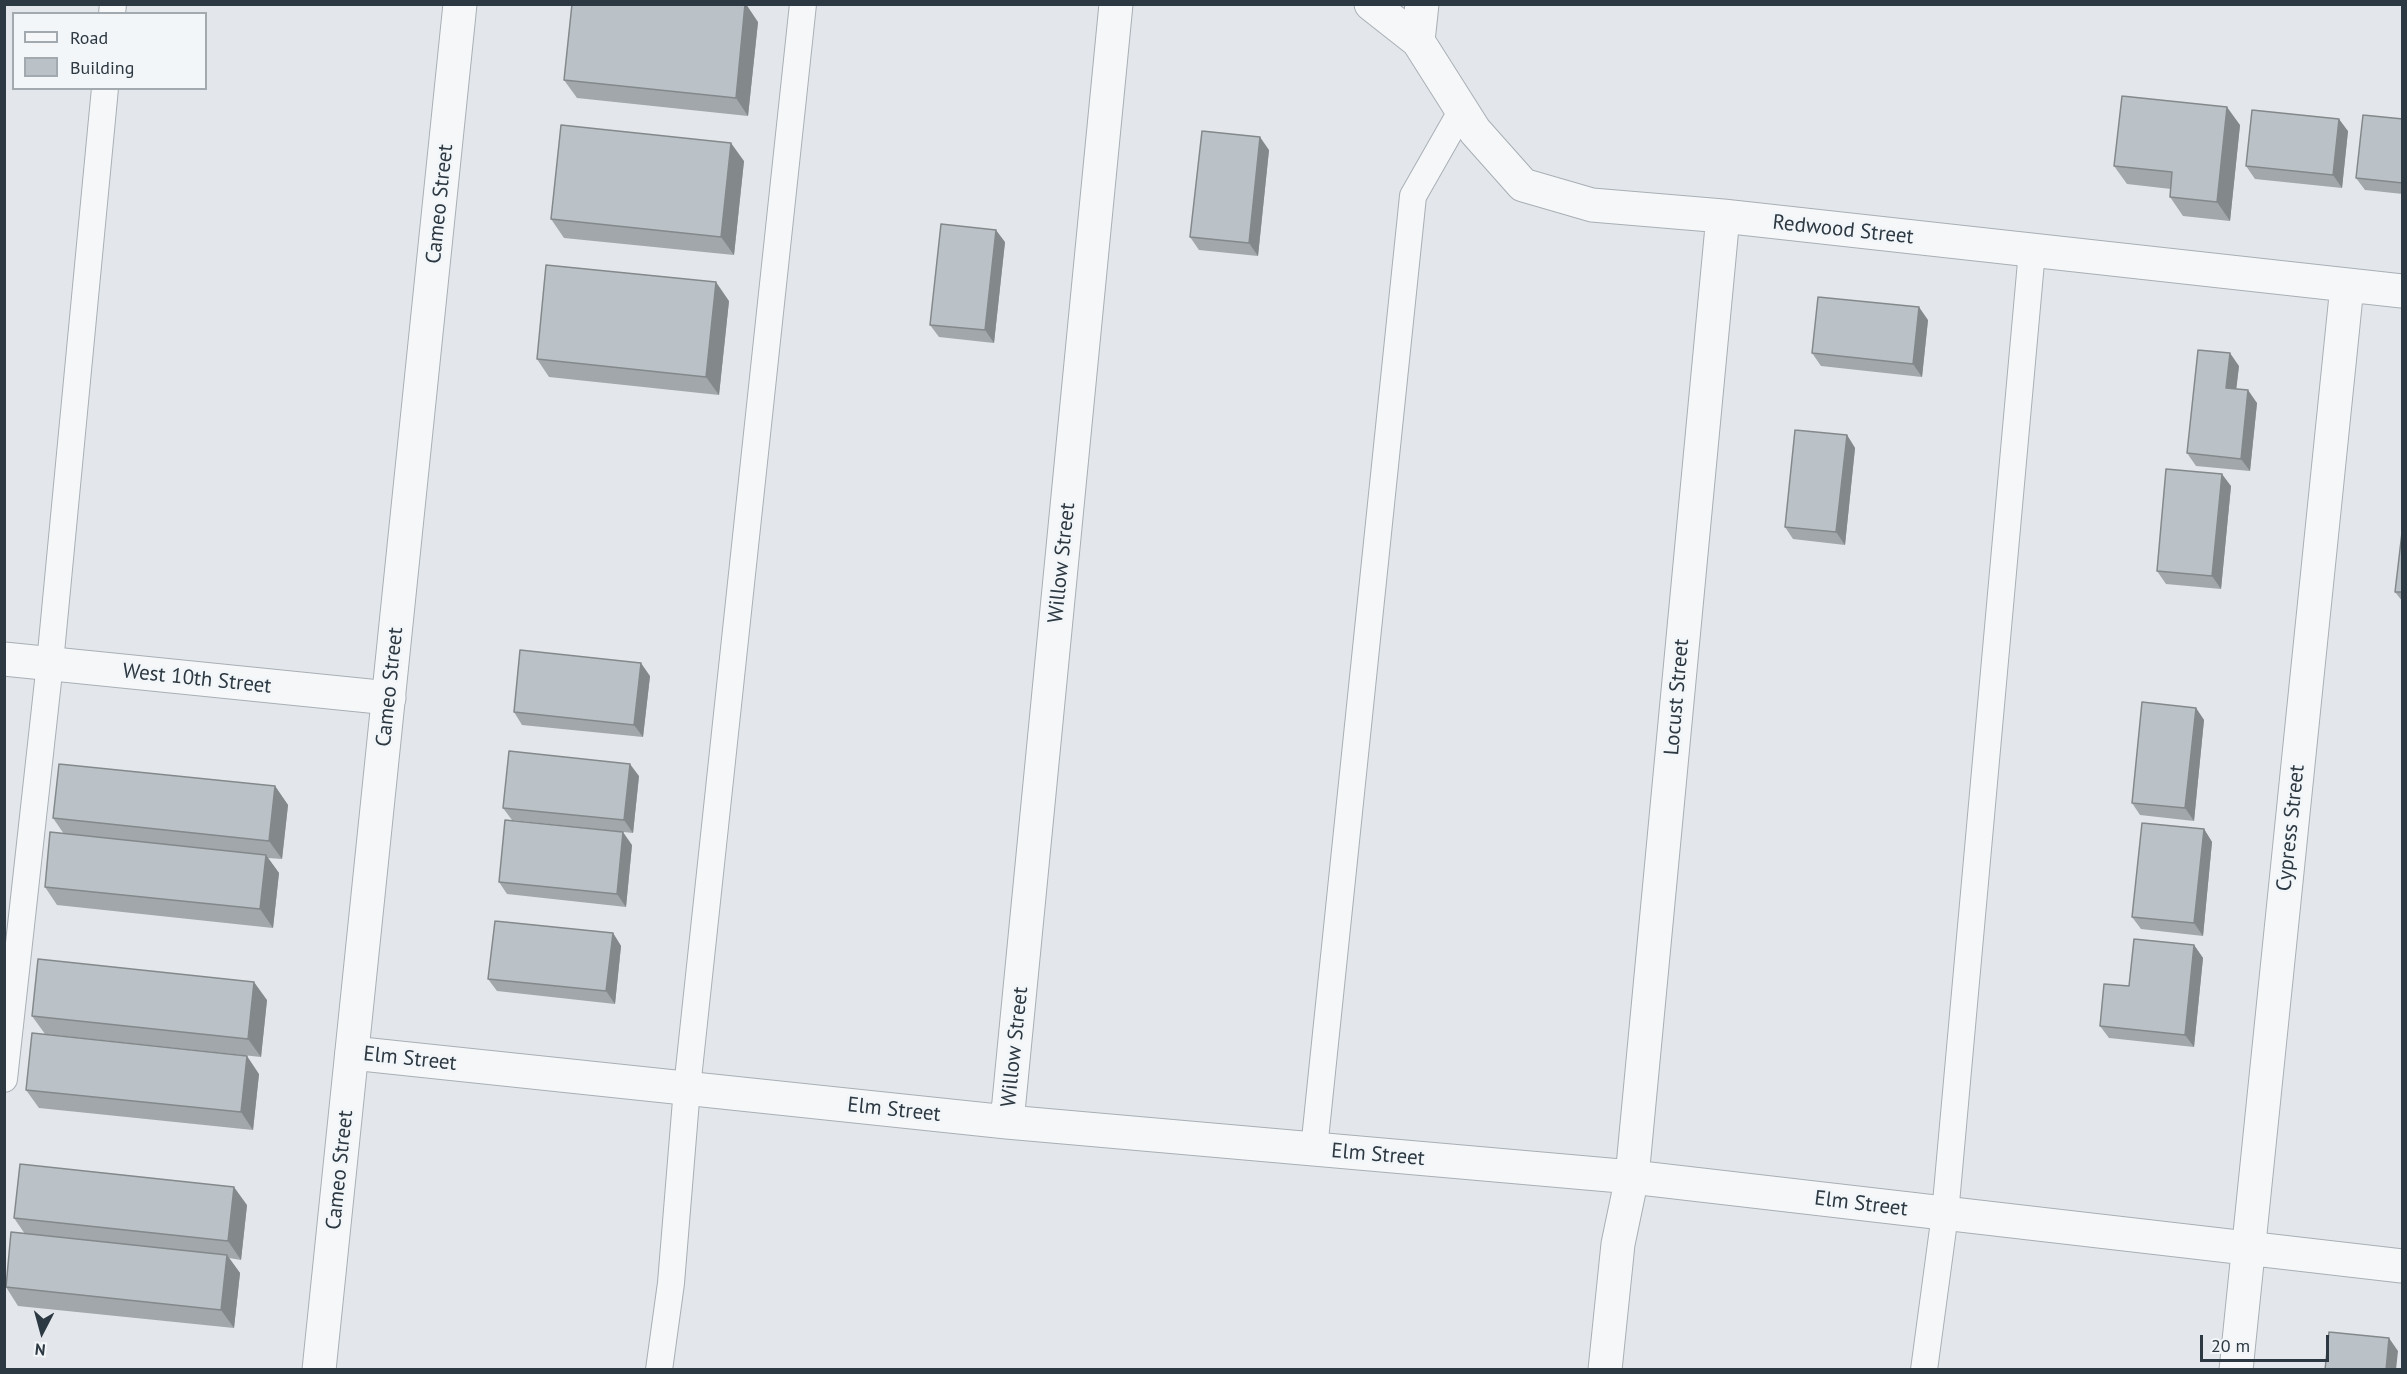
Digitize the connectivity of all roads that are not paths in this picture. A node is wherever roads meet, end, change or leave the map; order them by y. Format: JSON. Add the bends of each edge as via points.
{"nodes":[{"id":1,"x":460,"y":4,"type":"edge"},
{"id":2,"x":803,"y":4,"type":"edge"},
{"id":3,"x":1116,"y":4,"type":"edge"},
{"id":4,"x":1371,"y":4,"type":"edge"},
{"id":5,"x":1422,"y":4,"type":"edge"},
{"id":6,"x":1418,"y":41,"type":"junction"},
{"id":7,"x":105,"y":90,"type":"edge"},
{"id":8,"x":1462,"y":110,"type":"junction"},
{"id":9,"x":1723,"y":216,"type":"junction"},
{"id":10,"x":2032,"y":251,"type":"junction"},
{"id":11,"x":2347,"y":286,"type":"junction"},
{"id":12,"x":2403,"y":291,"type":"edge"},
{"id":13,"x":4,"y":659,"type":"edge"},
{"id":14,"x":50,"y":663,"type":"junction"},
{"id":15,"x":388,"y":698,"type":"junction"},
{"id":16,"x":352,"y":1053,"type":"junction"},
{"id":17,"x":4,"y":1079,"type":"edge"},
{"id":18,"x":687,"y":1088,"type":"junction"},
{"id":19,"x":1007,"y":1122,"type":"junction"},
{"id":20,"x":1314,"y":1149,"type":"junction"},
{"id":21,"x":1632,"y":1177,"type":"junction"},
{"id":22,"x":1945,"y":1214,"type":"junction"},
{"id":23,"x":2248,"y":1250,"type":"junction"},
{"id":24,"x":2403,"y":1266,"type":"edge"},
{"id":25,"x":319,"y":1370,"type":"edge"},
{"id":26,"x":659,"y":1370,"type":"edge"},
{"id":27,"x":1605,"y":1370,"type":"edge"},
{"id":28,"x":1924,"y":1370,"type":"edge"},
{"id":29,"x":2236,"y":1370,"type":"edge"}],
"edges":[{"from":1,"to":15,"type":"street","name":"Cameo Street"},
{"from":2,"to":18,"type":"lane"},
{"from":3,"to":19,"type":"street","name":"Willow Street"},
{"from":4,"to":6,"type":"street","name":"Redwood Street"},
{"from":5,"to":6,"type":"street"},
{"from":6,"to":8,"type":"street","name":"Redwood Street"},
{"from":7,"to":14,"type":"lane"},
{"from":8,"to":9,"type":"street","name":"Redwood Street","via":[[1522,185],[1592,205]]},
{"from":8,"to":20,"type":"lane","via":[[1413,196]]},
{"from":9,"to":10,"type":"street","name":"Redwood Street"},
{"from":9,"to":21,"type":"street","name":"Locust Street"},
{"from":10,"to":11,"type":"street","name":"Redwood Street"},
{"from":10,"to":22,"type":"lane"},
{"from":11,"to":12,"type":"street","name":"Redwood Street"},
{"from":11,"to":23,"type":"street","name":"Cypress Street"},
{"from":13,"to":14,"type":"street","name":"West 10th Street"},
{"from":14,"to":15,"type":"street","name":"West 10th Street"},
{"from":14,"to":17,"type":"lane"},
{"from":15,"to":16,"type":"street","name":"Cameo Street"},
{"from":16,"to":18,"type":"street","name":"Elm Street"},
{"from":16,"to":25,"type":"street","name":"Cameo Street"},
{"from":18,"to":19,"type":"street","name":"Elm Street"},
{"from":18,"to":26,"type":"lane","via":[[671,1282]]},
{"from":19,"to":20,"type":"street","name":"Elm Street"},
{"from":20,"to":21,"type":"street","name":"Elm Street"},
{"from":21,"to":22,"type":"street","name":"Elm Street"},
{"from":21,"to":27,"type":"street","name":"Locust Street","via":[[1618,1244]]},
{"from":22,"to":23,"type":"street","name":"Elm Street"},
{"from":22,"to":28,"type":"lane"},
{"from":23,"to":24,"type":"street","name":"Elm Street"},
{"from":23,"to":29,"type":"street","name":"Cypress Street"}]}
